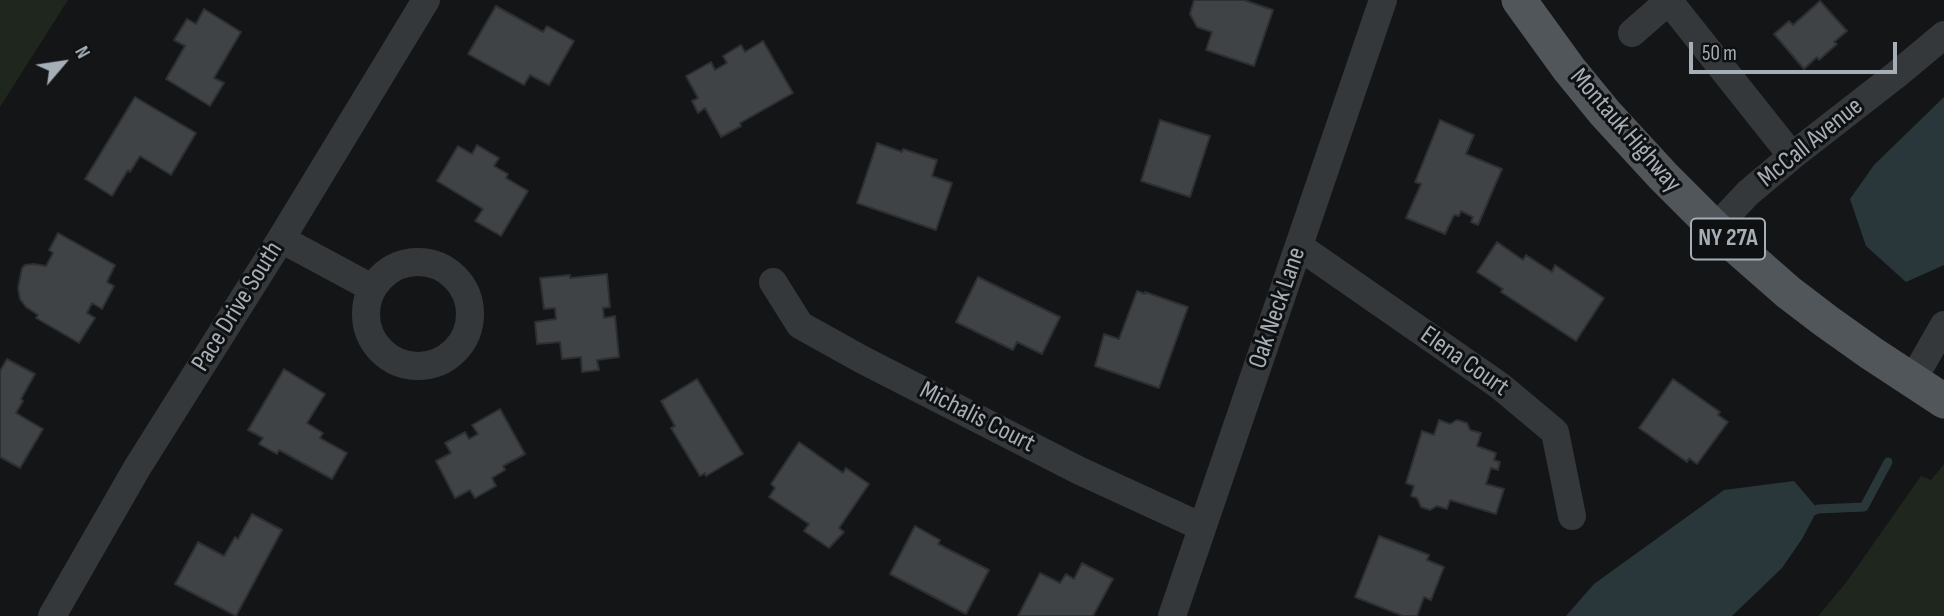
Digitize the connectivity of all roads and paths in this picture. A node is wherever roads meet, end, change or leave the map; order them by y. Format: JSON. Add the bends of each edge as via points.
{"nodes":[{"id":1,"x":426,"y":0,"type":"edge"},
{"id":2,"x":1383,"y":0,"type":"edge"},
{"id":3,"x":1519,"y":0,"type":"edge"},
{"id":4,"x":1632,"y":33,"type":"dead end"},
{"id":5,"x":1944,"y":35,"type":"edge"},
{"id":6,"x":1792,"y":156,"type":"junction"},
{"id":7,"x":1715,"y":228,"type":"junction"},
{"id":8,"x":281,"y":239,"type":"junction"},
{"id":9,"x":1300,"y":247,"type":"junction"},
{"id":10,"x":773,"y":282,"type":"dead end"},
{"id":11,"x":372,"y":288,"type":"dead end"},
{"id":12,"x":1944,"y":325,"type":"edge"},
{"id":13,"x":1912,"y":381,"type":"junction"},
{"id":14,"x":1944,"y":401,"type":"edge"},
{"id":15,"x":1572,"y":516,"type":"dead end"},
{"id":16,"x":1202,"y":527,"type":"junction"},
{"id":17,"x":62,"y":613,"type":"edge"},
{"id":18,"x":1172,"y":616,"type":"edge"}],
"edges":[{"from":1,"to":8,"type":"street","name":"Pace Drive South"},
{"from":2,"to":9,"type":"street","name":"Oak Neck Lane"},
{"from":3,"to":7,"type":"main road","name":"Montauk Highway","number":"NY 27A","via":[[1605,113]]},
{"from":4,"to":6,"type":"street","via":[[1664,5],[1672,5]]},
{"from":5,"to":6,"type":"street","name":"McCall Avenue"},
{"from":6,"to":7,"type":"street","name":"McCall Avenue"},
{"from":7,"to":13,"type":"main road","name":"Montauk Highway","number":"NY 27A","via":[[1826,321]]},
{"from":8,"to":11,"type":"street"},
{"from":8,"to":17,"type":"street","name":"Pace Drive South","via":[[137,468]]},
{"from":9,"to":15,"type":"street","name":"Elena Court","via":[[1500,386],[1555,432]]},
{"from":9,"to":16,"type":"street","name":"Oak Neck Lane"},
{"from":10,"to":16,"type":"street","name":"Michalis Court","via":[[800,325],[1078,470]]},
{"from":12,"to":13,"type":"street"},
{"from":13,"to":14,"type":"main road","name":"Montauk Highway","number":"NY 27A"},
{"from":16,"to":18,"type":"street","name":"Oak Neck Lane"}]}
